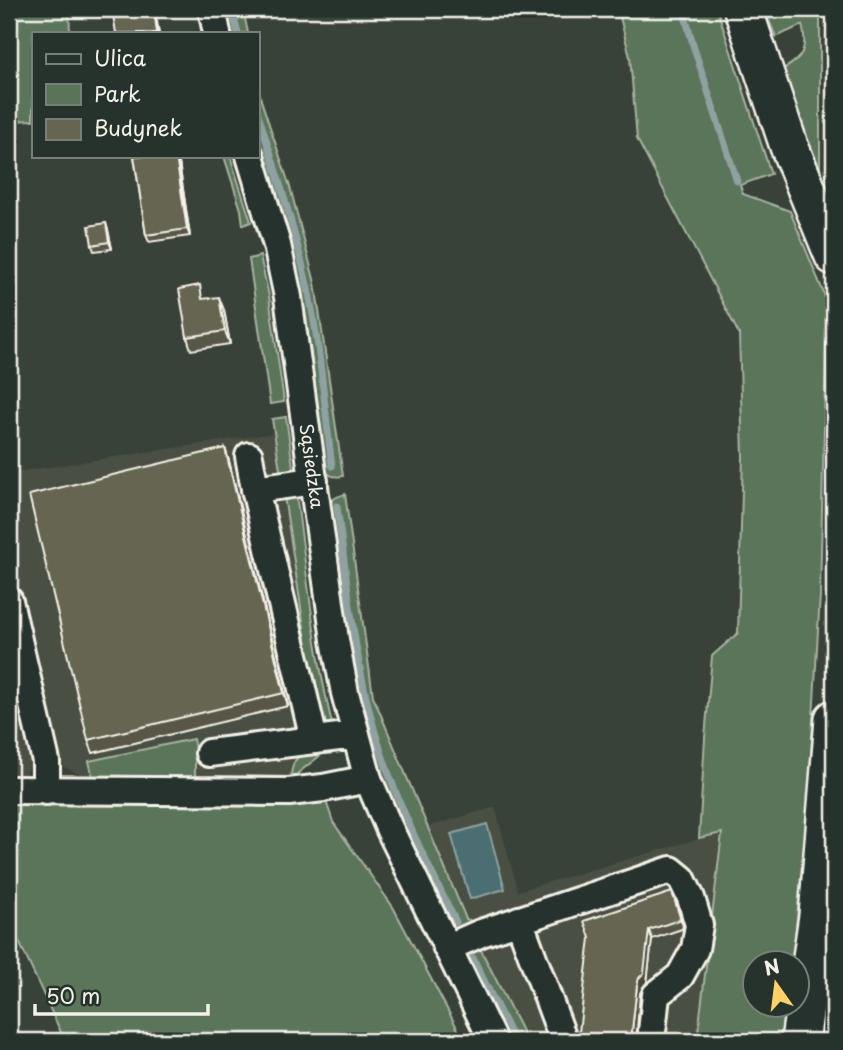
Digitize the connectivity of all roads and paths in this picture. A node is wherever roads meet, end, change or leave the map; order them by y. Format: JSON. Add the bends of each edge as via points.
{"nodes":[{"id":1,"x":212,"y":9,"type":"edge"},
{"id":2,"x":743,"y":9,"type":"edge"},
{"id":3,"x":217,"y":32,"type":"edge"},
{"id":4,"x":251,"y":158,"type":"edge"},
{"id":5,"x":834,"y":256,"type":"edge"},
{"id":6,"x":249,"y":456,"type":"dead end"},
{"id":7,"x":314,"y":481,"type":"junction"},
{"id":8,"x":255,"y":489,"type":"junction"},
{"id":9,"x":9,"y":601,"type":"edge"},
{"id":10,"x":834,"y":719,"type":"edge"},
{"id":11,"x":356,"y":737,"type":"junction"},
{"id":12,"x":314,"y":740,"type":"junction"},
{"id":13,"x":209,"y":753,"type":"dead end"},
{"id":14,"x":368,"y":779,"type":"junction"},
{"id":15,"x":9,"y":790,"type":"edge"},
{"id":16,"x":46,"y":791,"type":"junction"},
{"id":17,"x":519,"y":920,"type":"junction"},
{"id":18,"x":447,"y":948,"type":"junction"},
{"id":19,"x":493,"y":1041,"type":"edge"},
{"id":20,"x":564,"y":1041,"type":"edge"},
{"id":21,"x":651,"y":1041,"type":"edge"},
{"id":22,"x":800,"y":1041,"type":"edge"}],
"edges":[{"from":1,"to":3,"type":"street"},
{"from":2,"to":5,"type":"highway","via":[[789,146]]},
{"from":4,"to":7,"type":"street","name":"Sąsiedzka","via":[[283,270]]},
{"from":6,"to":8,"type":"street"},
{"from":7,"to":8,"type":"street"},
{"from":7,"to":11,"type":"street","name":"Sąsiedzka","via":[[340,668]]},
{"from":8,"to":12,"type":"street"},
{"from":9,"to":16,"type":"street","via":[[46,761]]},
{"from":10,"to":22,"type":"highway","via":[[817,916]]},
{"from":11,"to":12,"type":"street"},
{"from":11,"to":14,"type":"street","name":"Sąsiedzka"},
{"from":12,"to":13,"type":"street"},
{"from":14,"to":16,"type":"street","via":[[289,792]]},
{"from":14,"to":18,"type":"street","name":"Sąsiedzka"},
{"from":15,"to":16,"type":"street"},
{"from":17,"to":18,"type":"street"},
{"from":17,"to":20,"type":"street"},
{"from":17,"to":21,"type":"street","via":[[671,870],[682,879],[699,925],[695,949],[680,976],[656,995]]},
{"from":18,"to":19,"type":"street","name":"Sąsiedzka"}]}
